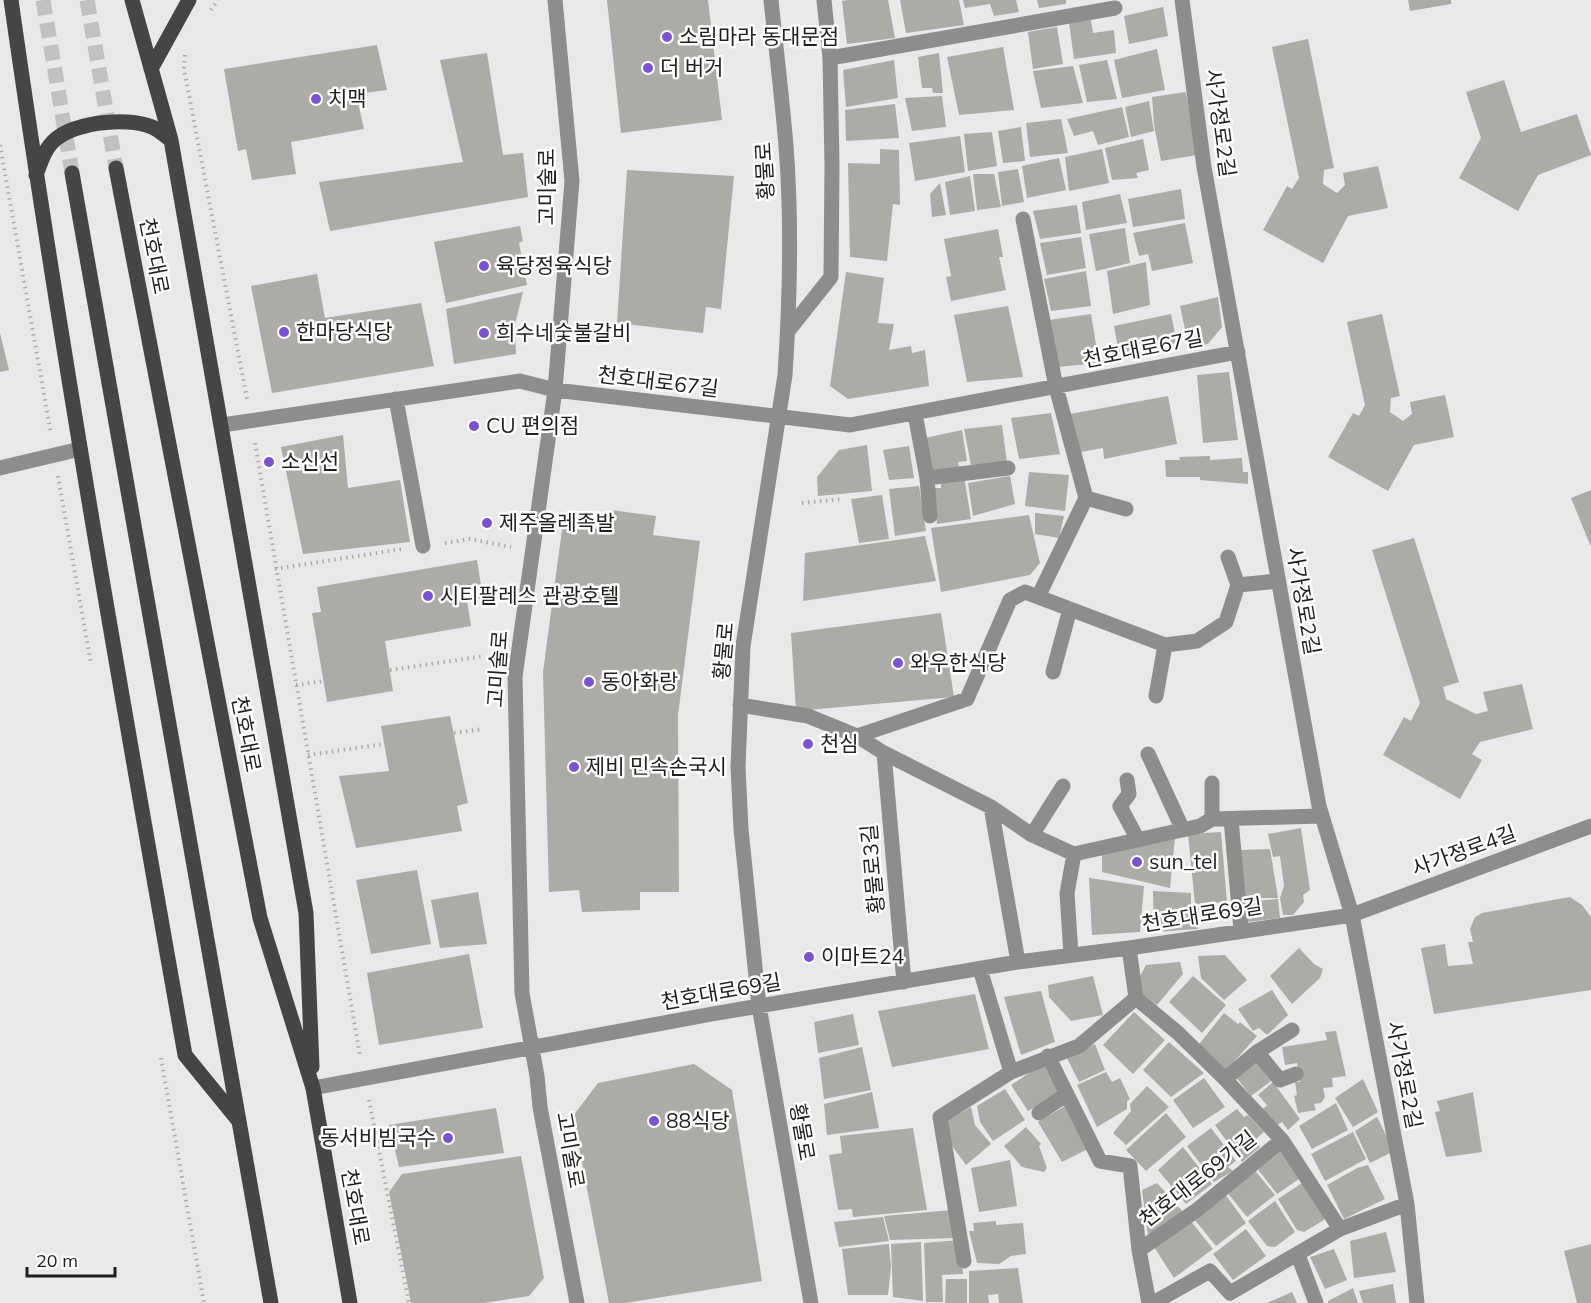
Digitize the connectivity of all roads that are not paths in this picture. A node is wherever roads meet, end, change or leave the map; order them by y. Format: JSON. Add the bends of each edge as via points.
{"nodes":[{"id":1,"x":11,"y":0,"type":"edge"},
{"id":2,"x":132,"y":0,"type":"edge"},
{"id":3,"x":189,"y":0,"type":"edge"},
{"id":4,"x":555,"y":0,"type":"edge"},
{"id":5,"x":771,"y":0,"type":"edge"},
{"id":6,"x":824,"y":0,"type":"edge"},
{"id":7,"x":1182,"y":0,"type":"edge"},
{"id":8,"x":1115,"y":8,"type":"dead end"},
{"id":9,"x":830,"y":58,"type":"junction"},
{"id":10,"x":151,"y":69,"type":"junction"},
{"id":11,"x":171,"y":140,"type":"junction"},
{"id":12,"x":116,"y":168,"type":"tunnel mouth"},
{"id":13,"x":72,"y":173,"type":"tunnel mouth"},
{"id":14,"x":36,"y":176,"type":"junction"},
{"id":15,"x":1023,"y":219,"type":"dead end"},
{"id":16,"x":788,"y":331,"type":"junction"},
{"id":17,"x":1238,"y":352,"type":"junction"},
{"id":18,"x":1056,"y":387,"type":"junction"},
{"id":19,"x":555,"y":390,"type":"junction"},
{"id":20,"x":396,"y":399,"type":"junction"},
{"id":21,"x":915,"y":414,"type":"junction"},
{"id":22,"x":778,"y":418,"type":"junction"},
{"id":23,"x":222,"y":425,"type":"junction"},
{"id":24,"x":80,"y":449,"type":"junction"},
{"id":25,"x":0,"y":468,"type":"edge"},
{"id":26,"x":1008,"y":468,"type":"dead end"},
{"id":27,"x":927,"y":478,"type":"junction"},
{"id":28,"x":1086,"y":498,"type":"junction"},
{"id":29,"x":1126,"y":509,"type":"dead end"},
{"id":30,"x":930,"y":516,"type":"dead end"},
{"id":31,"x":423,"y":546,"type":"dead end"},
{"id":32,"x":1228,"y":557,"type":"dead end"},
{"id":33,"x":1278,"y":581,"type":"junction"},
{"id":34,"x":1238,"y":585,"type":"junction"},
{"id":35,"x":1038,"y":597,"type":"junction"},
{"id":36,"x":1070,"y":609,"type":"junction"},
{"id":37,"x":1165,"y":645,"type":"junction"},
{"id":38,"x":1053,"y":672,"type":"dead end"},
{"id":39,"x":1156,"y":696,"type":"dead end"},
{"id":40,"x":740,"y":705,"type":"junction"},
{"id":41,"x":857,"y":736,"type":"junction"},
{"id":42,"x":885,"y":753,"type":"junction"},
{"id":43,"x":1148,"y":754,"type":"dead end"},
{"id":44,"x":1127,"y":780,"type":"dead end"},
{"id":45,"x":1212,"y":783,"type":"dead end"},
{"id":46,"x":1063,"y":786,"type":"dead end"},
{"id":47,"x":991,"y":807,"type":"junction"},
{"id":48,"x":1320,"y":816,"type":"junction"},
{"id":49,"x":1212,"y":819,"type":"junction"},
{"id":50,"x":1231,"y":819,"type":"junction"},
{"id":51,"x":1591,"y":826,"type":"edge"},
{"id":52,"x":1183,"y":830,"type":"junction"},
{"id":53,"x":1032,"y":835,"type":"junction"},
{"id":54,"x":1138,"y":840,"type":"junction"},
{"id":55,"x":1074,"y":855,"type":"junction"},
{"id":56,"x":1352,"y":915,"type":"junction"},
{"id":57,"x":1241,"y":930,"type":"junction"},
{"id":58,"x":1129,"y":948,"type":"junction"},
{"id":59,"x":1071,"y":955,"type":"junction"},
{"id":60,"x":1018,"y":962,"type":"junction"},
{"id":61,"x":980,"y":969,"type":"junction"},
{"id":62,"x":904,"y":982,"type":"junction"},
{"id":63,"x":1136,"y":998,"type":"junction"},
{"id":64,"x":759,"y":1006,"type":"junction"},
{"id":65,"x":1292,"y":1030,"type":"dead end"},
{"id":66,"x":532,"y":1047,"type":"junction"},
{"id":67,"x":1257,"y":1052,"type":"junction"},
{"id":68,"x":1048,"y":1056,"type":"junction"},
{"id":69,"x":1011,"y":1072,"type":"junction"},
{"id":70,"x":1296,"y":1074,"type":"dead end"},
{"id":71,"x":1226,"y":1079,"type":"junction"},
{"id":72,"x":313,"y":1088,"type":"junction"},
{"id":73,"x":1067,"y":1094,"type":"junction"},
{"id":74,"x":1039,"y":1113,"type":"dead end"},
{"id":75,"x":238,"y":1120,"type":"junction"},
{"id":76,"x":1282,"y":1140,"type":"junction"},
{"id":77,"x":1407,"y":1204,"type":"junction"},
{"id":78,"x":1340,"y":1229,"type":"junction"},
{"id":79,"x":1139,"y":1250,"type":"junction"},
{"id":80,"x":1298,"y":1255,"type":"junction"},
{"id":81,"x":964,"y":1261,"type":"dead end"},
{"id":82,"x":271,"y":1303,"type":"edge"},
{"id":83,"x":350,"y":1303,"type":"edge"},
{"id":84,"x":577,"y":1303,"type":"edge"},
{"id":85,"x":811,"y":1303,"type":"edge"},
{"id":86,"x":1151,"y":1303,"type":"edge"},
{"id":87,"x":1316,"y":1303,"type":"edge"},
{"id":88,"x":1417,"y":1303,"type":"edge"}],
"edges":[{"from":1,"to":14,"type":"main road"},
{"from":2,"to":10,"type":"main road"},
{"from":3,"to":10,"type":"main road"},
{"from":4,"to":19,"type":"street","name":"고미술로","via":[[572,181]]},
{"from":5,"to":16,"type":"street","name":"황물로","via":[[786,148]]},
{"from":6,"to":9,"type":"street"},
{"from":7,"to":17,"type":"street","name":"사가정로2길","via":[[1204,167]]},
{"from":8,"to":9,"type":"street"},
{"from":9,"to":16,"type":"street","via":[[831,277]]},
{"from":10,"to":11,"type":"main road"},
{"from":11,"to":14,"type":"main road","via":[[153,127],[132,122],[82,127],[59,136],[48,146]]},
{"from":11,"to":23,"type":"main road"},
{"from":12,"to":72,"type":"main road","name":"천호대로","via":[[260,918]]},
{"from":13,"to":75,"type":"main road"},
{"from":14,"to":24,"type":"main road"},
{"from":15,"to":18,"type":"street"},
{"from":16,"to":22,"type":"street","name":"황물로"},
{"from":17,"to":18,"type":"street","name":"천호대로67길"},
{"from":17,"to":33,"type":"street","name":"사가정로2길"},
{"from":18,"to":21,"type":"street","name":"천호대로67길"},
{"from":18,"to":28,"type":"street"},
{"from":19,"to":20,"type":"street","name":"천호대로67길","via":[[520,381]]},
{"from":19,"to":22,"type":"street","name":"천호대로67길"},
{"from":19,"to":66,"type":"street","name":"고미술로","via":[[515,677],[522,993]]},
{"from":20,"to":23,"type":"street","name":"천호대로67길"},
{"from":20,"to":31,"type":"street"},
{"from":21,"to":22,"type":"street","name":"천호대로67길","via":[[850,425]]},
{"from":21,"to":27,"type":"street"},
{"from":22,"to":40,"type":"street","name":"황물로","via":[[743,646]]},
{"from":23,"to":72,"type":"main road","via":[[306,913]]},
{"from":24,"to":25,"type":"street"},
{"from":24,"to":75,"type":"main road","via":[[185,1055]]},
{"from":26,"to":27,"type":"street"},
{"from":27,"to":30,"type":"street"},
{"from":28,"to":29,"type":"street"},
{"from":28,"to":35,"type":"street"},
{"from":32,"to":34,"type":"street"},
{"from":33,"to":34,"type":"street"},
{"from":33,"to":48,"type":"street","name":"사가정로2길"},
{"from":34,"to":37,"type":"street","via":[[1226,622],[1197,641]]},
{"from":35,"to":36,"type":"street"},
{"from":35,"to":41,"type":"street","via":[[1024,592],[1010,600],[967,699]]},
{"from":36,"to":37,"type":"street"},
{"from":36,"to":38,"type":"street"},
{"from":37,"to":39,"type":"street"},
{"from":40,"to":41,"type":"street","via":[[808,716]]},
{"from":40,"to":64,"type":"street","name":"황물로","via":[[741,830]]},
{"from":41,"to":42,"type":"street"},
{"from":42,"to":47,"type":"street"},
{"from":42,"to":62,"type":"street","name":"황물로3길"},
{"from":43,"to":52,"type":"street"},
{"from":44,"to":54,"type":"street","via":[[1129,794],[1120,806]]},
{"from":45,"to":49,"type":"street"},
{"from":46,"to":53,"type":"street"},
{"from":47,"to":53,"type":"street"},
{"from":47,"to":60,"type":"street"},
{"from":48,"to":50,"type":"street"},
{"from":48,"to":56,"type":"street","name":"사가정로2길"},
{"from":49,"to":50,"type":"street"},
{"from":49,"to":52,"type":"street"},
{"from":50,"to":57,"type":"street"},
{"from":51,"to":56,"type":"street","name":"사가정로4길"},
{"from":52,"to":54,"type":"street"},
{"from":53,"to":55,"type":"street"},
{"from":54,"to":55,"type":"street"},
{"from":55,"to":59,"type":"street","via":[[1067,893]]},
{"from":56,"to":57,"type":"street","name":"천호대로69길"},
{"from":56,"to":77,"type":"street","name":"사가정로2길"},
{"from":57,"to":58,"type":"street","name":"천호대로69길"},
{"from":58,"to":59,"type":"street","name":"천호대로69길"},
{"from":58,"to":63,"type":"street"},
{"from":59,"to":60,"type":"street","name":"천호대로69길"},
{"from":60,"to":61,"type":"street","name":"천호대로69길"},
{"from":61,"to":62,"type":"street","name":"천호대로69길"},
{"from":61,"to":69,"type":"street"},
{"from":62,"to":64,"type":"street","name":"천호대로69길"},
{"from":63,"to":68,"type":"street","via":[[1079,1046]]},
{"from":63,"to":71,"type":"street"},
{"from":64,"to":66,"type":"street","name":"천호대로69길"},
{"from":64,"to":85,"type":"street","name":"황물로"},
{"from":65,"to":67,"type":"street"},
{"from":66,"to":72,"type":"street","name":"천호대로69길"},
{"from":66,"to":84,"type":"street","name":"고미술로"},
{"from":67,"to":70,"type":"street","via":[[1280,1080]]},
{"from":67,"to":71,"type":"street"},
{"from":68,"to":69,"type":"street"},
{"from":68,"to":73,"type":"street","name":"천호대로69가길"},
{"from":69,"to":81,"type":"street","via":[[940,1117]]},
{"from":71,"to":76,"type":"street"},
{"from":72,"to":83,"type":"main road","name":"천호대로"},
{"from":73,"to":74,"type":"street"},
{"from":73,"to":79,"type":"street","name":"천호대로69가길","via":[[1100,1161],[1130,1166]]},
{"from":75,"to":82,"type":"main road"},
{"from":76,"to":78,"type":"street"},
{"from":76,"to":79,"type":"street","name":"천호대로69가길","via":[[1197,1210]]},
{"from":77,"to":78,"type":"street"},
{"from":77,"to":88,"type":"street","name":"사가정로2길"},
{"from":78,"to":80,"type":"street"},
{"from":79,"to":86,"type":"street","name":"천호대로69가길"},
{"from":80,"to":86,"type":"street","name":"천호대로69가길","via":[[1230,1293],[1210,1271]]},
{"from":80,"to":87,"type":"street"}]}
